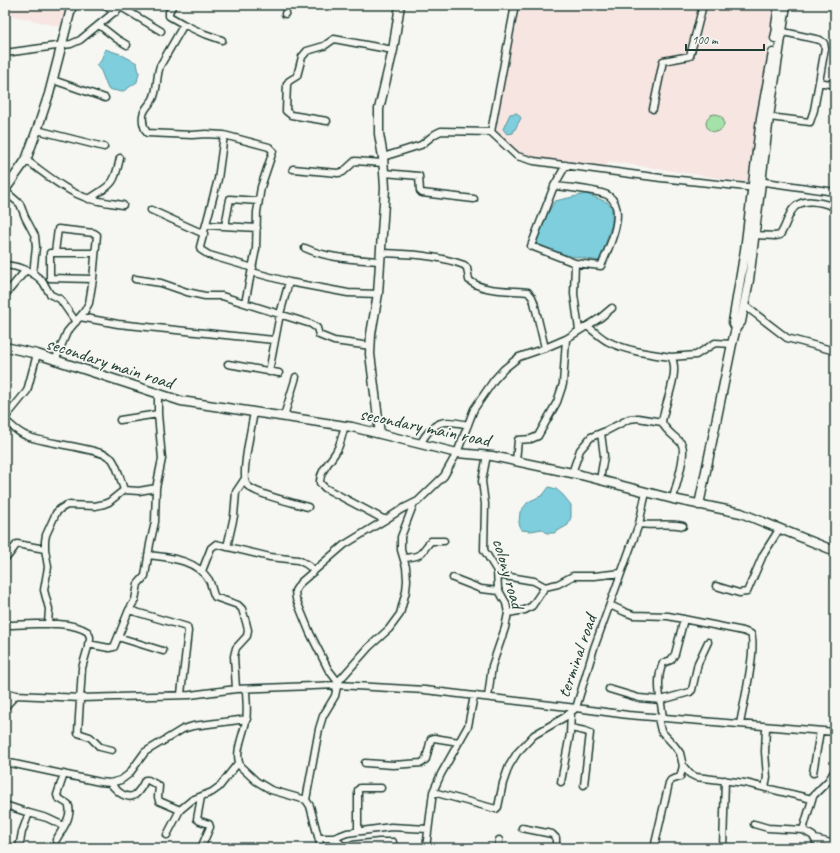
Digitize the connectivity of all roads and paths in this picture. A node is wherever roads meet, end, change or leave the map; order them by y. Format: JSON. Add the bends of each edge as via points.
{"nodes":[{"id":1,"x":72,"y":5,"type":"edge"},
{"id":2,"x":104,"y":5,"type":"edge"},
{"id":3,"x":173,"y":5,"type":"edge"},
{"id":4,"x":288,"y":5,"type":"edge"},
{"id":5,"x":400,"y":5,"type":"edge"},
{"id":6,"x":515,"y":5,"type":"edge"},
{"id":7,"x":703,"y":5,"type":"edge"},
{"id":8,"x":779,"y":5,"type":"edge"},
{"id":9,"x":786,"y":5,"type":"edge"},
{"id":10,"x":122,"y":6,"type":"edge"},
{"id":11,"x":116,"y":12,"type":"junction"},
{"id":12,"x":285,"y":14,"type":"dead end"},
{"id":13,"x":183,"y":24,"type":"junction"},
{"id":14,"x":99,"y":25,"type":"junction"},
{"id":15,"x":161,"y":31,"type":"dead end"},
{"id":16,"x":778,"y":31,"type":"junction"},
{"id":17,"x":222,"y":40,"type":"dead end"},
{"id":18,"x":62,"y":45,"type":"junction"},
{"id":19,"x":127,"y":45,"type":"dead end"},
{"id":20,"x":393,"y":50,"type":"junction"},
{"id":21,"x":5,"y":53,"type":"edge"},
{"id":22,"x":53,"y":80,"type":"junction"},
{"id":23,"x":819,"y":82,"type":"junction"},
{"id":24,"x":835,"y":85,"type":"edge"},
{"id":25,"x":105,"y":98,"type":"dead end"},
{"id":26,"x":653,"y":110,"type":"dead end"},
{"id":27,"x":769,"y":117,"type":"junction"},
{"id":28,"x":327,"y":121,"type":"dead end"},
{"id":29,"x":37,"y":130,"type":"junction"},
{"id":30,"x":491,"y":132,"type":"junction"},
{"id":31,"x":224,"y":135,"type":"junction"},
{"id":32,"x":104,"y":147,"type":"dead end"},
{"id":33,"x":120,"y":158,"type":"dead end"},
{"id":34,"x":26,"y":160,"type":"junction"},
{"id":35,"x":383,"y":160,"type":"junction"},
{"id":36,"x":566,"y":165,"type":"junction"},
{"id":37,"x":293,"y":169,"type":"dead end"},
{"id":38,"x":384,"y":173,"type":"junction"},
{"id":39,"x":757,"y":185,"type":"junction"},
{"id":40,"x":554,"y":186,"type":"junction"},
{"id":41,"x":5,"y":190,"type":"edge"},
{"id":42,"x":835,"y":192,"type":"edge"},
{"id":43,"x":89,"y":199,"type":"junction"},
{"id":44,"x":474,"y":199,"type":"dead end"},
{"id":45,"x":258,"y":201,"type":"junction"},
{"id":46,"x":124,"y":205,"type":"dead end"},
{"id":47,"x":835,"y":208,"type":"edge"},
{"id":48,"x":151,"y":210,"type":"dead end"},
{"id":49,"x":206,"y":226,"type":"junction"},
{"id":50,"x":225,"y":226,"type":"junction"},
{"id":51,"x":257,"y":228,"type":"junction"},
{"id":52,"x":204,"y":234,"type":"junction"},
{"id":53,"x":755,"y":235,"type":"junction"},
{"id":54,"x":305,"y":248,"type":"dead end"},
{"id":55,"x":749,"y":250,"type":"junction"},
{"id":56,"x":55,"y":252,"type":"junction"},
{"id":57,"x":95,"y":253,"type":"junction"},
{"id":58,"x":381,"y":253,"type":"junction"},
{"id":59,"x":380,"y":261,"type":"junction"},
{"id":60,"x":574,"y":263,"type":"junction"},
{"id":61,"x":5,"y":265,"type":"edge"},
{"id":62,"x":26,"y":270,"type":"junction"},
{"id":63,"x":252,"y":270,"type":"junction"},
{"id":64,"x":33,"y":274,"type":"junction"},
{"id":65,"x":94,"y":279,"type":"junction"},
{"id":66,"x":135,"y":279,"type":"dead end"},
{"id":67,"x":289,"y":282,"type":"junction"},
{"id":68,"x":6,"y":292,"type":"edge"},
{"id":69,"x":378,"y":294,"type":"junction"},
{"id":70,"x":245,"y":303,"type":"junction"},
{"id":71,"x":744,"y":305,"type":"junction"},
{"id":72,"x":612,"y":308,"type":"dead end"},
{"id":73,"x":280,"y":314,"type":"junction"},
{"id":74,"x":78,"y":319,"type":"junction"},
{"id":75,"x":587,"y":326,"type":"junction"},
{"id":76,"x":736,"y":328,"type":"junction"},
{"id":77,"x":579,"y":330,"type":"junction"},
{"id":78,"x":566,"y":339,"type":"junction"},
{"id":79,"x":274,"y":340,"type":"junction"},
{"id":80,"x":732,"y":344,"type":"junction"},
{"id":81,"x":371,"y":346,"type":"junction"},
{"id":82,"x":5,"y":347,"type":"edge"},
{"id":83,"x":545,"y":348,"type":"junction"},
{"id":84,"x":835,"y":351,"type":"edge"},
{"id":85,"x":37,"y":354,"type":"junction"},
{"id":86,"x":671,"y":357,"type":"junction"},
{"id":87,"x":55,"y":361,"type":"junction"},
{"id":88,"x":228,"y":364,"type":"dead end"},
{"id":89,"x":269,"y":372,"type":"junction"},
{"id":90,"x":279,"y":373,"type":"dead end"},
{"id":91,"x":296,"y":377,"type":"dead end"},
{"id":92,"x":158,"y":394,"type":"junction"},
{"id":93,"x":254,"y":412,"type":"junction"},
{"id":94,"x":158,"y":414,"type":"junction"},
{"id":95,"x":284,"y":416,"type":"junction"},
{"id":96,"x":5,"y":419,"type":"edge"},
{"id":97,"x":120,"y":420,"type":"dead end"},
{"id":98,"x":662,"y":422,"type":"junction"},
{"id":99,"x":468,"y":425,"type":"junction"},
{"id":100,"x":345,"y":426,"type":"junction"},
{"id":101,"x":601,"y":433,"type":"junction"},
{"id":102,"x":380,"y":434,"type":"junction"},
{"id":103,"x":420,"y":444,"type":"junction"},
{"id":104,"x":457,"y":453,"type":"junction"},
{"id":105,"x":487,"y":455,"type":"junction"},
{"id":106,"x":516,"y":461,"type":"junction"},
{"id":107,"x":572,"y":473,"type":"junction"},
{"id":108,"x":244,"y":480,"type":"junction"},
{"id":109,"x":600,"y":480,"type":"junction"},
{"id":110,"x":156,"y":488,"type":"junction"},
{"id":111,"x":124,"y":490,"type":"junction"},
{"id":112,"x":646,"y":492,"type":"junction"},
{"id":113,"x":673,"y":499,"type":"junction"},
{"id":114,"x":414,"y":503,"type":"junction"},
{"id":115,"x":699,"y":505,"type":"junction"},
{"id":116,"x":308,"y":507,"type":"dead end"},
{"id":117,"x":385,"y":520,"type":"junction"},
{"id":118,"x":639,"y":524,"type":"junction"},
{"id":119,"x":683,"y":526,"type":"dead end"},
{"id":120,"x":780,"y":528,"type":"junction"},
{"id":121,"x":444,"y":541,"type":"dead end"},
{"id":122,"x":227,"y":547,"type":"junction"},
{"id":123,"x":45,"y":549,"type":"junction"},
{"id":124,"x":835,"y":551,"type":"edge"},
{"id":125,"x":148,"y":555,"type":"junction"},
{"id":126,"x":5,"y":558,"type":"edge"},
{"id":127,"x":404,"y":558,"type":"junction"},
{"id":128,"x":314,"y":570,"type":"junction"},
{"id":129,"x":202,"y":571,"type":"junction"},
{"id":130,"x":621,"y":573,"type":"junction"},
{"id":131,"x":498,"y":575,"type":"junction"},
{"id":132,"x":453,"y":578,"type":"dead end"},
{"id":133,"x":716,"y":586,"type":"dead end"},
{"id":134,"x":545,"y":587,"type":"junction"},
{"id":135,"x":499,"y":591,"type":"junction"},
{"id":136,"x":610,"y":605,"type":"junction"},
{"id":137,"x":129,"y":610,"type":"junction"},
{"id":138,"x":508,"y":613,"type":"junction"},
{"id":139,"x":684,"y":619,"type":"junction"},
{"id":140,"x":48,"y":624,"type":"junction"},
{"id":141,"x":5,"y":625,"type":"edge"},
{"id":142,"x":118,"y":638,"type":"junction"},
{"id":143,"x":708,"y":642,"type":"dead end"},
{"id":144,"x":88,"y":644,"type":"junction"},
{"id":145,"x":163,"y":651,"type":"dead end"},
{"id":146,"x":338,"y":683,"type":"junction"},
{"id":147,"x":236,"y":689,"type":"junction"},
{"id":148,"x":246,"y":689,"type":"junction"},
{"id":149,"x":609,"y":689,"type":"dead end"},
{"id":150,"x":5,"y":692,"type":"edge"},
{"id":151,"x":181,"y":694,"type":"junction"},
{"id":152,"x":16,"y":695,"type":"junction"},
{"id":153,"x":474,"y":696,"type":"junction"},
{"id":154,"x":488,"y":697,"type":"junction"},
{"id":155,"x":81,"y":698,"type":"junction"},
{"id":156,"x":661,"y":700,"type":"junction"},
{"id":157,"x":5,"y":707,"type":"edge"},
{"id":158,"x":576,"y":708,"type":"junction"},
{"id":159,"x":571,"y":712,"type":"junction"},
{"id":160,"x":660,"y":718,"type":"junction"},
{"id":161,"x":247,"y":719,"type":"junction"},
{"id":162,"x":740,"y":724,"type":"junction"},
{"id":163,"x":766,"y":727,"type":"junction"},
{"id":164,"x":571,"y":728,"type":"junction"},
{"id":165,"x":820,"y":731,"type":"junction"},
{"id":166,"x":835,"y":732,"type":"edge"},
{"id":167,"x":459,"y":742,"type":"junction"},
{"id":168,"x":112,"y":750,"type":"dead end"},
{"id":169,"x":5,"y":762,"type":"edge"},
{"id":170,"x":238,"y":763,"type":"junction"},
{"id":171,"x":365,"y":763,"type":"dead end"},
{"id":172,"x":683,"y":766,"type":"junction"},
{"id":173,"x":835,"y":770,"type":"edge"},
{"id":174,"x":813,"y":773,"type":"dead end"},
{"id":175,"x":64,"y":774,"type":"junction"},
{"id":176,"x":724,"y":780,"type":"junction"},
{"id":177,"x":561,"y":782,"type":"dead end"},
{"id":178,"x":110,"y":783,"type":"junction"},
{"id":179,"x":584,"y":785,"type":"dead end"},
{"id":180,"x":381,"y":788,"type":"dead end"},
{"id":181,"x":765,"y":788,"type":"junction"},
{"id":182,"x":433,"y":792,"type":"junction"},
{"id":183,"x":201,"y":797,"type":"junction"},
{"id":184,"x":812,"y":799,"type":"junction"},
{"id":185,"x":306,"y":800,"type":"junction"},
{"id":186,"x":5,"y":805,"type":"edge"},
{"id":187,"x":180,"y":810,"type":"junction"},
{"id":188,"x":29,"y":813,"type":"junction"},
{"id":189,"x":754,"y":824,"type":"dead end"},
{"id":190,"x":64,"y":826,"type":"junction"},
{"id":191,"x":522,"y":828,"type":"dead end"},
{"id":192,"x":428,"y":829,"type":"junction"},
{"id":193,"x":803,"y":830,"type":"junction"},
{"id":194,"x":358,"y":831,"type":"junction"},
{"id":195,"x":167,"y":835,"type":"dead end"},
{"id":196,"x":319,"y":838,"type":"junction"},
{"id":197,"x":334,"y":838,"type":"junction"},
{"id":198,"x":815,"y":839,"type":"junction"},
{"id":199,"x":56,"y":840,"type":"dead end"},
{"id":200,"x":499,"y":840,"type":"dead end"},
{"id":201,"x":392,"y":842,"type":"dead end"},
{"id":202,"x":835,"y":844,"type":"edge"},
{"id":203,"x":18,"y":848,"type":"edge"},
{"id":204,"x":201,"y":848,"type":"edge"},
{"id":205,"x":321,"y":848,"type":"edge"},
{"id":206,"x":426,"y":848,"type":"edge"},
{"id":207,"x":498,"y":848,"type":"edge"},
{"id":208,"x":556,"y":848,"type":"edge"},
{"id":209,"x":654,"y":848,"type":"edge"},
{"id":210,"x":723,"y":848,"type":"edge"},
{"id":211,"x":819,"y":848,"type":"edge"}],
"edges":[{"from":1,"to":18,"type":"street"},
{"from":2,"to":11,"type":"street"},
{"from":3,"to":13,"type":"street","via":[[169,16]]},
{"from":4,"to":12,"type":"street"},
{"from":5,"to":20,"type":"street"},
{"from":6,"to":30,"type":"street"},
{"from":7,"to":26,"type":"street","via":[[690,56],[663,61]]},
{"from":8,"to":16,"type":"street","via":[[776,25]]},
{"from":9,"to":16,"type":"street"},
{"from":10,"to":11,"type":"street"},
{"from":10,"to":15,"type":"street"},
{"from":11,"to":14,"type":"street"},
{"from":13,"to":17,"type":"street"},
{"from":13,"to":31,"type":"street","via":[[157,73],[153,99],[143,114],[144,126],[147,133]]},
{"from":14,"to":18,"type":"street","via":[[80,40]]},
{"from":14,"to":19,"type":"street"},
{"from":16,"to":23,"type":"street","via":[[824,43]]},
{"from":16,"to":27,"type":"street"},
{"from":16,"to":39,"type":"street","via":[[761,118]]},
{"from":18,"to":21,"type":"street"},
{"from":18,"to":22,"type":"street"},
{"from":20,"to":28,"type":"street","via":[[334,39],[324,46],[304,53],[296,76],[287,84],[286,111],[291,115]]},
{"from":20,"to":35,"type":"street","via":[[379,109]]},
{"from":22,"to":25,"type":"street"},
{"from":22,"to":29,"type":"street"},
{"from":23,"to":24,"type":"street"},
{"from":23,"to":27,"type":"street","via":[[810,122]]},
{"from":27,"to":39,"type":"street"},
{"from":29,"to":32,"type":"street"},
{"from":29,"to":34,"type":"street"},
{"from":30,"to":35,"type":"street","via":[[441,131],[421,145]]},
{"from":30,"to":36,"type":"street","via":[[517,156]]},
{"from":31,"to":45,"type":"street","via":[[272,149]]},
{"from":31,"to":49,"type":"street","via":[[218,179]]},
{"from":33,"to":43,"type":"street","via":[[115,179]]},
{"from":34,"to":41,"type":"street"},
{"from":34,"to":43,"type":"street","via":[[66,188]]},
{"from":35,"to":37,"type":"street","via":[[355,161],[343,172],[338,173]]},
{"from":35,"to":38,"type":"street"},
{"from":36,"to":39,"type":"street","via":[[661,178]]},
{"from":36,"to":40,"type":"street"},
{"from":38,"to":44,"type":"street","via":[[419,176],[422,194]]},
{"from":38,"to":58,"type":"street"},
{"from":39,"to":42,"type":"street"},
{"from":39,"to":53,"type":"street"},
{"from":39,"to":55,"type":"street"},
{"from":40,"to":60,"type":"street","via":[[531,246]]},
{"from":40,"to":60,"type":"street","via":[[609,196],[616,205],[618,214],[612,240],[601,266]]},
{"from":41,"to":64,"type":"street","via":[[20,204],[35,236]]},
{"from":43,"to":46,"type":"street"},
{"from":45,"to":50,"type":"street","via":[[230,199]]},
{"from":45,"to":51,"type":"street"},
{"from":47,"to":53,"type":"street","via":[[809,202],[799,204],[792,210],[780,235]]},
{"from":48,"to":52,"type":"street"},
{"from":49,"to":50,"type":"street"},
{"from":49,"to":52,"type":"street"},
{"from":50,"to":51,"type":"street"},
{"from":51,"to":63,"type":"street"},
{"from":52,"to":63,"type":"street","via":[[200,247],[205,253]]},
{"from":53,"to":55,"type":"street"},
{"from":54,"to":59,"type":"street","via":[[341,258]]},
{"from":55,"to":71,"type":"street"},
{"from":55,"to":76,"type":"street","via":[[733,322]]},
{"from":56,"to":57,"type":"street"},
{"from":56,"to":57,"type":"street","via":[[58,230],[96,234],[98,240]]},
{"from":56,"to":65,"type":"street","via":[[50,253],[50,278]]},
{"from":57,"to":65,"type":"street"},
{"from":58,"to":59,"type":"street"},
{"from":58,"to":83,"type":"street","via":[[438,257],[466,266],[470,280],[478,286],[528,292],[534,302]]},
{"from":59,"to":69,"type":"street"},
{"from":60,"to":77,"type":"street","via":[[574,294]]},
{"from":61,"to":62,"type":"street"},
{"from":62,"to":64,"type":"street"},
{"from":62,"to":68,"type":"street"},
{"from":63,"to":67,"type":"street"},
{"from":63,"to":70,"type":"street"},
{"from":64,"to":74,"type":"street","via":[[43,282],[50,295],[58,297]]},
{"from":65,"to":74,"type":"street","via":[[89,303]]},
{"from":66,"to":70,"type":"street"},
{"from":67,"to":69,"type":"street","via":[[348,293]]},
{"from":67,"to":73,"type":"street"},
{"from":69,"to":81,"type":"street"},
{"from":70,"to":73,"type":"street"},
{"from":71,"to":76,"type":"street","via":[[742,322]]},
{"from":71,"to":84,"type":"street","via":[[787,338]]},
{"from":72,"to":75,"type":"street"},
{"from":73,"to":79,"type":"street"},
{"from":73,"to":81,"type":"street","via":[[311,324],[317,328],[319,335],[329,339]]},
{"from":74,"to":79,"type":"street"},
{"from":74,"to":87,"type":"street","via":[[64,338]]},
{"from":75,"to":77,"type":"street"},
{"from":75,"to":86,"type":"street","via":[[615,345]]},
{"from":76,"to":80,"type":"street"},
{"from":77,"to":78,"type":"street"},
{"from":78,"to":83,"type":"street"},
{"from":78,"to":106,"type":"street","via":[[563,384],[558,398],[538,436],[517,441]]},
{"from":79,"to":89,"type":"street"},
{"from":80,"to":86,"type":"street","via":[[715,343],[696,355]]},
{"from":80,"to":115,"type":"street"},
{"from":81,"to":102,"type":"street","via":[[371,369]]},
{"from":82,"to":85,"type":"street","name":"secondary main road"},
{"from":83,"to":99,"type":"street","via":[[519,357],[504,369],[474,409]]},
{"from":85,"to":87,"type":"street","name":"secondary main road"},
{"from":85,"to":96,"type":"street","via":[[27,391]]},
{"from":86,"to":98,"type":"street","via":[[674,371]]},
{"from":87,"to":92,"type":"street","name":"secondary main road"},
{"from":88,"to":89,"type":"street"},
{"from":89,"to":90,"type":"street"},
{"from":91,"to":95,"type":"street"},
{"from":92,"to":93,"type":"street","name":"secondary main road","via":[[181,401]]},
{"from":92,"to":94,"type":"street"},
{"from":93,"to":95,"type":"street","name":"secondary main road"},
{"from":93,"to":108,"type":"street"},
{"from":94,"to":97,"type":"street"},
{"from":94,"to":110,"type":"street","via":[[162,459]]},
{"from":95,"to":100,"type":"street","name":"secondary main road"},
{"from":96,"to":111,"type":"street","via":[[20,433],[32,438],[99,452],[110,457]]},
{"from":98,"to":101,"type":"street","via":[[633,418]]},
{"from":98,"to":113,"type":"street","via":[[684,449]]},
{"from":99,"to":103,"type":"street","via":[[443,421],[430,430]]},
{"from":99,"to":104,"type":"street"},
{"from":100,"to":102,"type":"street","name":"secondary main road"},
{"from":100,"to":117,"type":"street","via":[[340,444],[322,472],[320,483]]},
{"from":101,"to":107,"type":"street","via":[[591,437],[580,450]]},
{"from":101,"to":109,"type":"street","via":[[604,456]]},
{"from":102,"to":103,"type":"street","name":"secondary main road"},
{"from":103,"to":104,"type":"street","name":"secondary main road"},
{"from":104,"to":105,"type":"street","name":"secondary main road"},
{"from":104,"to":114,"type":"street","via":[[444,476]]},
{"from":105,"to":106,"type":"street","name":"secondary main road"},
{"from":105,"to":131,"type":"street","name":"colony road","via":[[482,481],[485,504],[483,545]]},
{"from":106,"to":107,"type":"street","name":"secondary main road"},
{"from":107,"to":109,"type":"street","name":"secondary main road"},
{"from":108,"to":116,"type":"street","via":[[250,489]]},
{"from":108,"to":122,"type":"street","via":[[236,492]]},
{"from":109,"to":112,"type":"street","name":"secondary main road"},
{"from":110,"to":111,"type":"street"},
{"from":110,"to":125,"type":"street","via":[[155,522]]},
{"from":111,"to":123,"type":"street","via":[[104,504],[72,504],[60,509],[46,535]]},
{"from":112,"to":113,"type":"street","name":"secondary main road"},
{"from":112,"to":118,"type":"street","name":"terminal road"},
{"from":113,"to":115,"type":"street","name":"secondary main road"},
{"from":114,"to":117,"type":"street"},
{"from":114,"to":127,"type":"street","via":[[401,537]]},
{"from":115,"to":120,"type":"street","name":"secondary main road","via":[[741,513]]},
{"from":117,"to":128,"type":"street","via":[[344,545]]},
{"from":118,"to":119,"type":"street"},
{"from":118,"to":130,"type":"street","name":"terminal road"},
{"from":120,"to":124,"type":"street","name":"secondary main road"},
{"from":120,"to":133,"type":"street","via":[[763,555],[747,592],[739,593]]},
{"from":121,"to":127,"type":"street","via":[[432,541],[420,555]]},
{"from":122,"to":128,"type":"street","via":[[270,557],[298,560]]},
{"from":122,"to":129,"type":"street","via":[[216,544],[212,546]]},
{"from":123,"to":126,"type":"street","via":[[17,544]]},
{"from":123,"to":140,"type":"street","via":[[48,567],[44,590],[49,609]]},
{"from":125,"to":129,"type":"street","via":[[179,559]]},
{"from":125,"to":137,"type":"street","via":[[145,576],[139,583],[135,600]]},
{"from":127,"to":146,"type":"street","via":[[406,591],[400,614]]},
{"from":128,"to":146,"type":"street","via":[[296,587],[296,599],[328,669]]},
{"from":129,"to":147,"type":"street","via":[[211,583],[215,597],[234,603],[244,613],[248,633],[235,651]]},
{"from":130,"to":134,"type":"street","via":[[573,576]]},
{"from":130,"to":136,"type":"street","name":"terminal road"},
{"from":131,"to":134,"type":"street","via":[[534,581]]},
{"from":131,"to":135,"type":"street","name":"colony road"},
{"from":132,"to":135,"type":"street","via":[[481,589]]},
{"from":134,"to":138,"type":"street","via":[[532,606]]},
{"from":135,"to":138,"type":"street","name":"colony road"},
{"from":136,"to":139,"type":"street","via":[[633,614]]},
{"from":136,"to":158,"type":"street","name":"terminal road"},
{"from":137,"to":142,"type":"street"},
{"from":137,"to":151,"type":"street","via":[[186,627],[188,631]]},
{"from":138,"to":154,"type":"street","name":"colony road","via":[[492,666]]},
{"from":139,"to":156,"type":"street","via":[[675,654],[662,668],[658,694]]},
{"from":139,"to":162,"type":"street","via":[[751,634],[751,660]]},
{"from":140,"to":141,"type":"street"},
{"from":140,"to":144,"type":"street","via":[[64,624],[84,630],[90,637]]},
{"from":142,"to":144,"type":"street","via":[[111,648]]},
{"from":142,"to":145,"type":"street"},
{"from":143,"to":156,"type":"street","via":[[698,663],[691,691]]},
{"from":144,"to":155,"type":"street","via":[[82,668]]},
{"from":146,"to":148,"type":"street"},
{"from":146,"to":153,"type":"street"},
{"from":146,"to":185,"type":"street","via":[[335,696],[323,716],[319,729]]},
{"from":147,"to":148,"type":"street"},
{"from":147,"to":151,"type":"street"},
{"from":148,"to":161,"type":"street"},
{"from":149,"to":156,"type":"street","via":[[639,698]]},
{"from":150,"to":152,"type":"street"},
{"from":151,"to":155,"type":"street"},
{"from":152,"to":155,"type":"street"},
{"from":152,"to":157,"type":"street"},
{"from":153,"to":154,"type":"street"},
{"from":153,"to":167,"type":"street","via":[[468,726]]},
{"from":154,"to":158,"type":"street"},
{"from":155,"to":168,"type":"street","via":[[79,734],[90,737],[100,747]]},
{"from":156,"to":160,"type":"street"},
{"from":158,"to":159,"type":"street","name":"terminal road"},
{"from":158,"to":160,"type":"street"},
{"from":159,"to":164,"type":"street"},
{"from":159,"to":182,"type":"street","name":"terminal road","via":[[534,735],[517,753],[503,783],[496,809]]},
{"from":160,"to":162,"type":"street"},
{"from":160,"to":172,"type":"street","via":[[661,731],[680,753]]},
{"from":161,"to":170,"type":"street"},
{"from":161,"to":178,"type":"street","via":[[183,729],[145,752],[129,774],[121,780]]},
{"from":162,"to":163,"type":"street"},
{"from":163,"to":165,"type":"street"},
{"from":163,"to":181,"type":"street"},
{"from":164,"to":177,"type":"street"},
{"from":164,"to":179,"type":"street","via":[[590,734]]},
{"from":165,"to":166,"type":"street"},
{"from":165,"to":174,"type":"street"},
{"from":167,"to":171,"type":"street","via":[[431,738],[426,759],[422,763]]},
{"from":167,"to":182,"type":"street"},
{"from":169,"to":175,"type":"street"},
{"from":170,"to":183,"type":"street","via":[[218,787]]},
{"from":170,"to":185,"type":"street","via":[[263,786]]},
{"from":172,"to":176,"type":"street","via":[[696,777]]},
{"from":172,"to":209,"type":"street","via":[[680,777],[669,783]]},
{"from":173,"to":184,"type":"street"},
{"from":175,"to":178,"type":"street"},
{"from":175,"to":190,"type":"street","via":[[57,795],[70,806]]},
{"from":176,"to":181,"type":"street"},
{"from":176,"to":210,"type":"street"},
{"from":178,"to":187,"type":"street","via":[[118,792],[130,796],[137,793],[145,780],[148,780],[159,786],[159,801]]},
{"from":180,"to":194,"type":"street","via":[[358,790]]},
{"from":181,"to":184,"type":"street"},
{"from":182,"to":192,"type":"street"},
{"from":183,"to":187,"type":"street","via":[[192,800]]},
{"from":183,"to":204,"type":"street","via":[[197,819],[209,824],[210,827]]},
{"from":184,"to":193,"type":"street"},
{"from":185,"to":196,"type":"street"},
{"from":186,"to":188,"type":"street"},
{"from":187,"to":195,"type":"street"},
{"from":188,"to":190,"type":"street"},
{"from":188,"to":203,"type":"street"},
{"from":189,"to":193,"type":"street","via":[[768,828]]},
{"from":190,"to":199,"type":"street"},
{"from":191,"to":208,"type":"street","via":[[552,834],[556,838]]},
{"from":192,"to":194,"type":"street","via":[[392,827]]},
{"from":192,"to":206,"type":"street"},
{"from":193,"to":198,"type":"street"},
{"from":194,"to":197,"type":"street"},
{"from":196,"to":197,"type":"street"},
{"from":196,"to":205,"type":"street"},
{"from":197,"to":201,"type":"street","via":[[343,846]]},
{"from":198,"to":202,"type":"street"},
{"from":198,"to":211,"type":"street"},
{"from":200,"to":207,"type":"street"}]}
